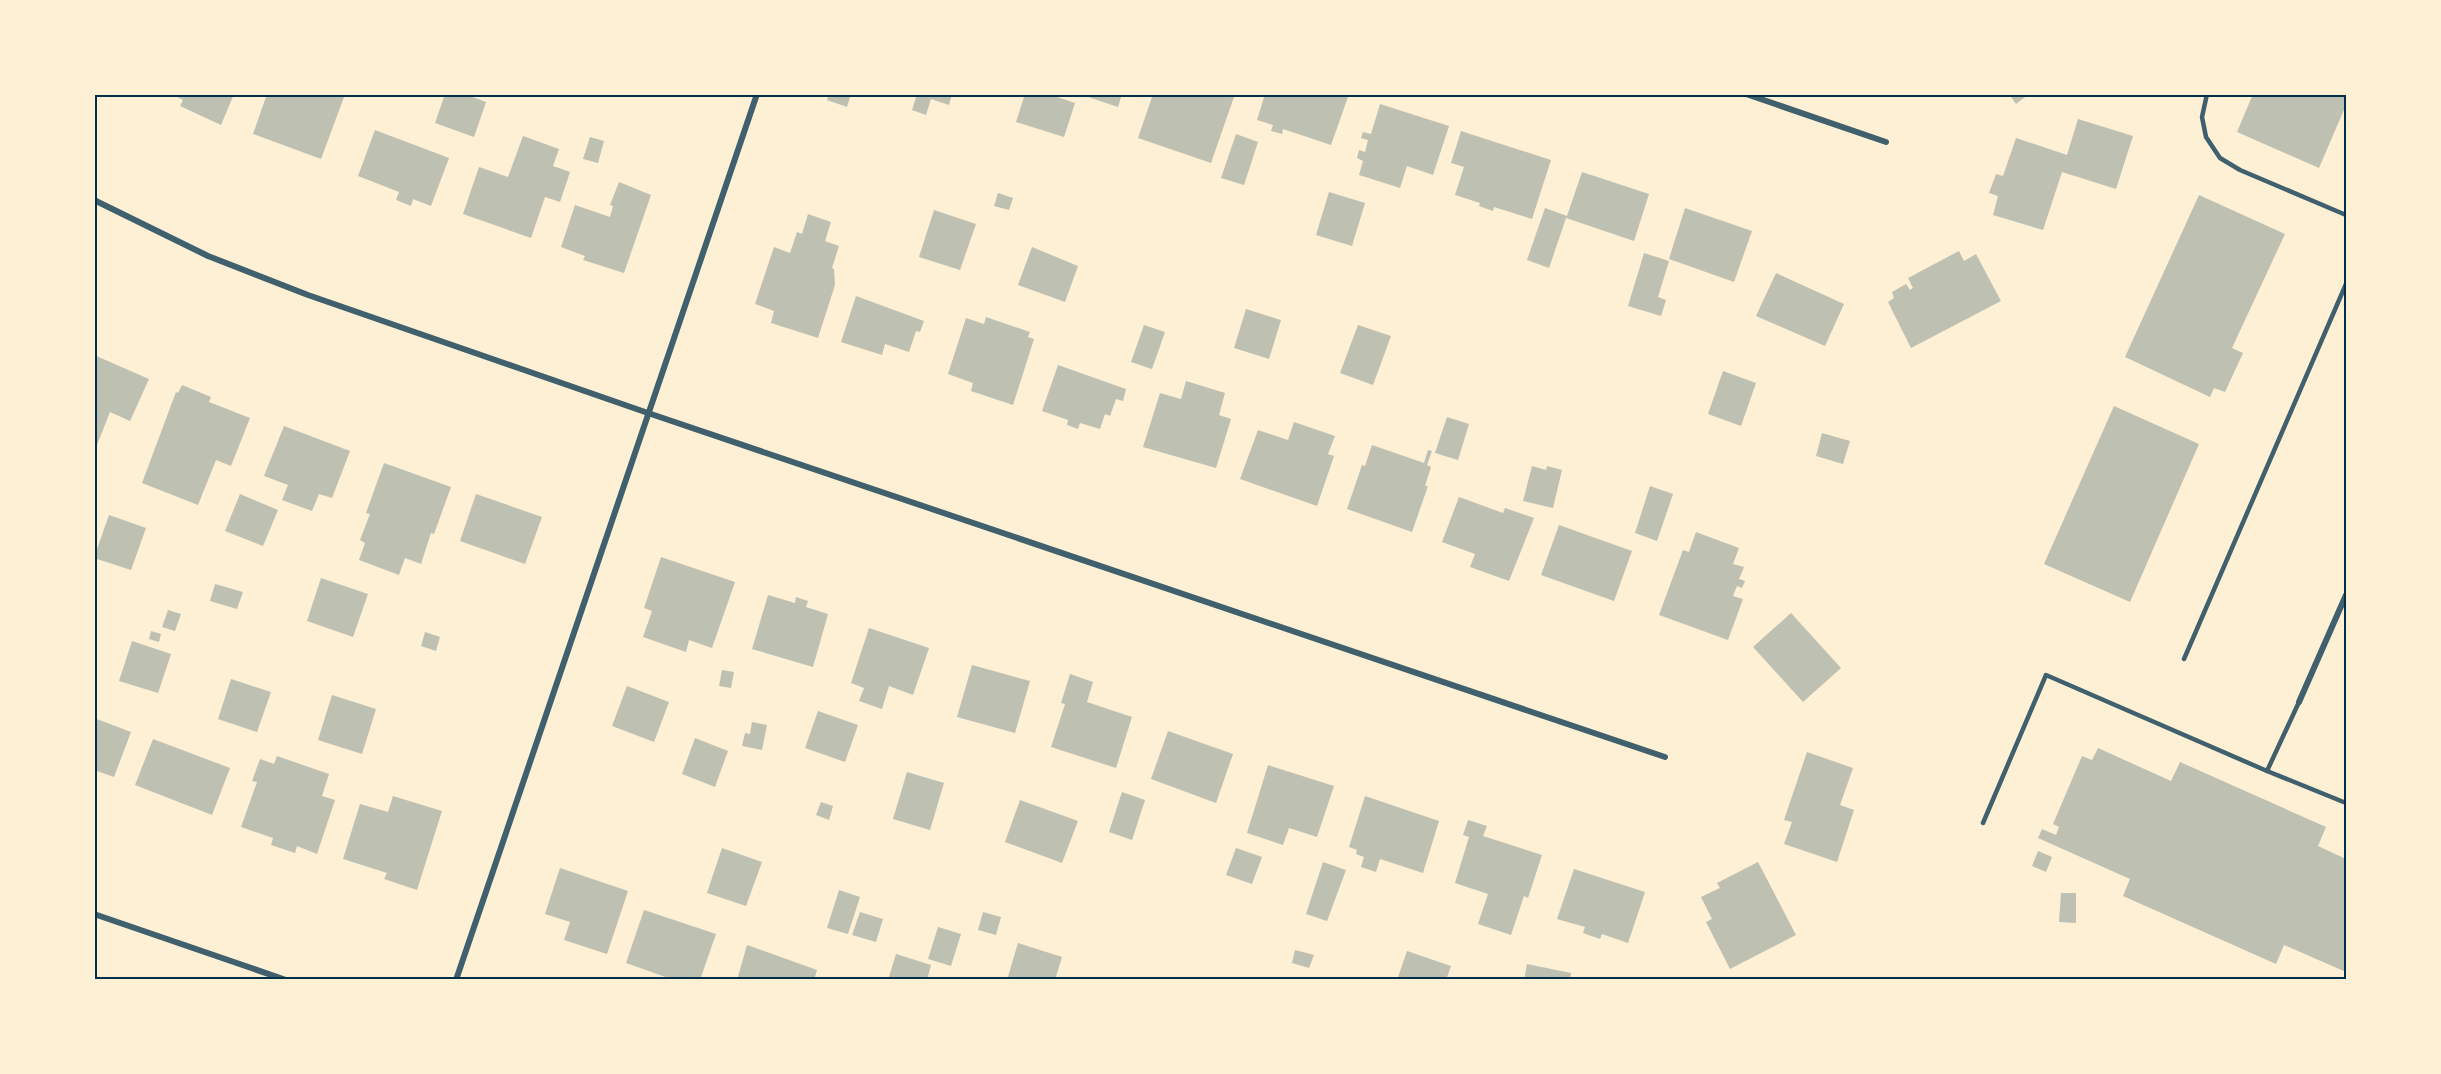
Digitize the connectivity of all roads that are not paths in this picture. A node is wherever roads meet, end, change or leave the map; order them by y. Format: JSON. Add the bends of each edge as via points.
{"nodes":[{"id":1,"x":757,"y":94,"type":"edge"},
{"id":2,"x":1746,"y":94,"type":"edge"},
{"id":3,"x":2207,"y":94,"type":"edge"},
{"id":4,"x":1886,"y":142,"type":"dead end"},
{"id":5,"x":94,"y":200,"type":"edge"},
{"id":6,"x":2346,"y":215,"type":"edge"},
{"id":7,"x":2346,"y":284,"type":"edge"},
{"id":8,"x":648,"y":413,"type":"junction"},
{"id":9,"x":2346,"y":595,"type":"edge"},
{"id":10,"x":2184,"y":659,"type":"dead end"},
{"id":11,"x":2299,"y":702,"type":"joint"},
{"id":12,"x":1665,"y":757,"type":"dead end"},
{"id":13,"x":2267,"y":771,"type":"junction"},
{"id":14,"x":2346,"y":803,"type":"edge"},
{"id":15,"x":1983,"y":823,"type":"dead end"},
{"id":16,"x":94,"y":914,"type":"edge"},
{"id":17,"x":286,"y":980,"type":"edge"},
{"id":18,"x":456,"y":980,"type":"edge"}],
"edges":[{"from":1,"to":8,"type":"street"},
{"from":2,"to":4,"type":"street"},
{"from":3,"to":6,"type":"lane","via":[[2202,117],[2206,138],[2220,158]]},
{"from":5,"to":8,"type":"street","via":[[208,256],[308,295]]},
{"from":7,"to":10,"type":"lane"},
{"from":8,"to":12,"type":"street"},
{"from":8,"to":18,"type":"street"},
{"from":9,"to":11,"type":"street"},
{"from":11,"to":13,"type":"lane"},
{"from":13,"to":14,"type":"lane"},
{"from":13,"to":15,"type":"lane","via":[[2046,675]]},
{"from":16,"to":17,"type":"street"}]}
